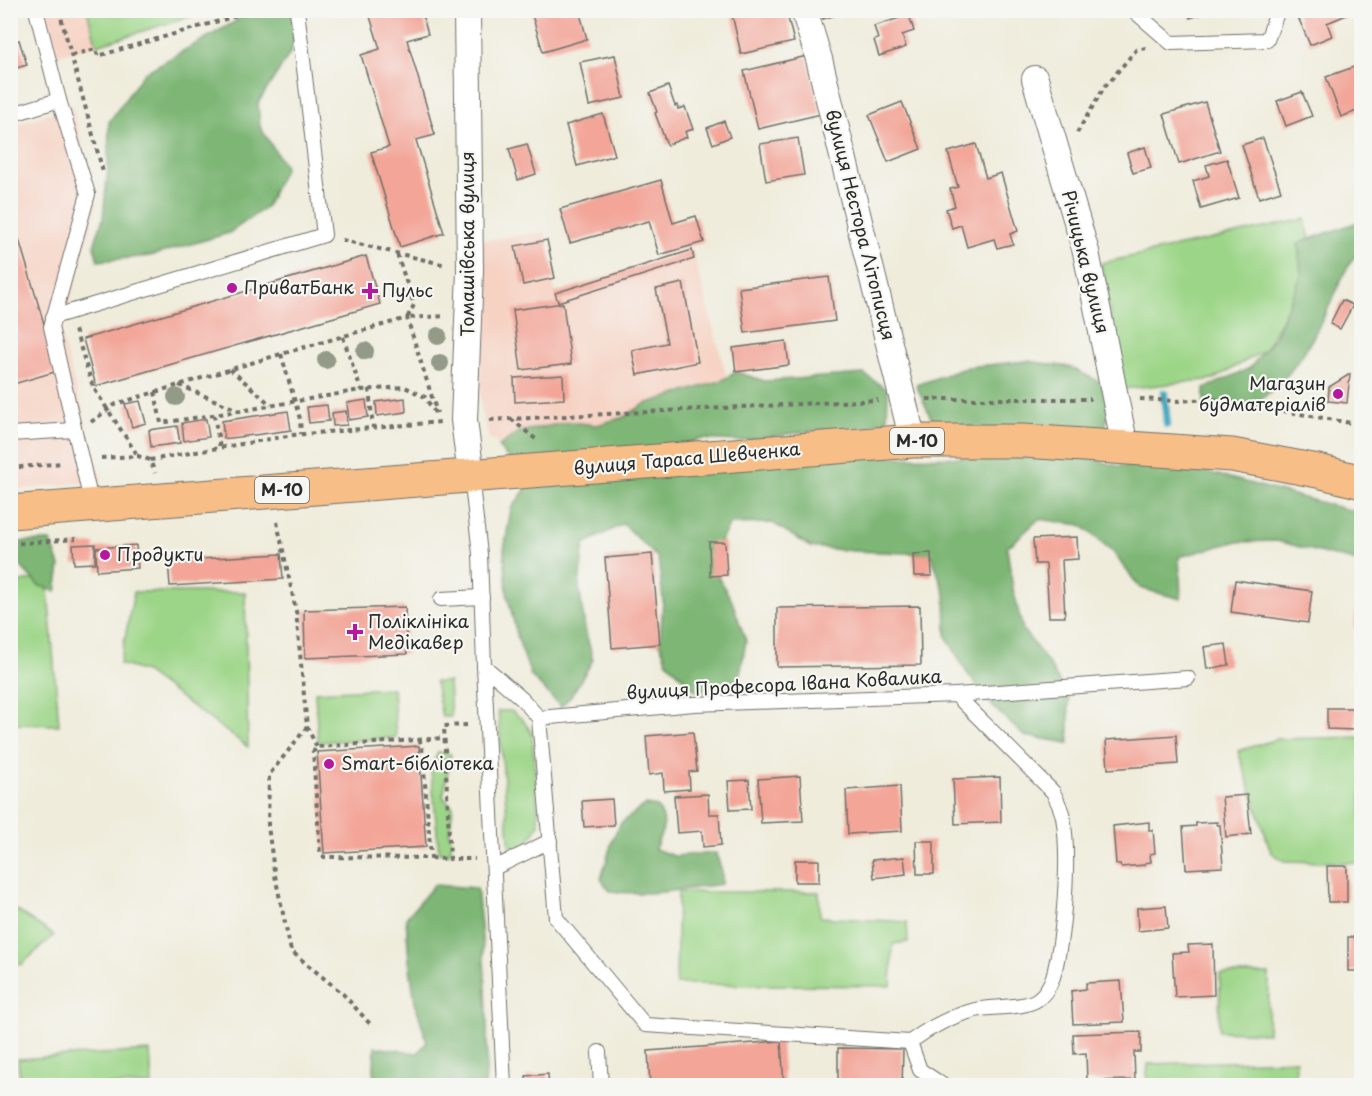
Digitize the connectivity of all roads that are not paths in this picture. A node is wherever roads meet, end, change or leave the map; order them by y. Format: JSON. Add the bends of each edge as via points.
{"nodes":[{"id":1,"x":36,"y":10,"type":"edge"},
{"id":2,"x":297,"y":10,"type":"edge"},
{"id":3,"x":467,"y":10,"type":"edge"},
{"id":4,"x":804,"y":10,"type":"edge"},
{"id":5,"x":1132,"y":10,"type":"edge"},
{"id":6,"x":1278,"y":10,"type":"edge"},
{"id":7,"x":1035,"y":80,"type":"dead end"},
{"id":8,"x":59,"y":100,"type":"junction"},
{"id":9,"x":10,"y":115,"type":"edge"},
{"id":10,"x":53,"y":317,"type":"junction"},
{"id":11,"x":74,"y":430,"type":"junction"},
{"id":12,"x":10,"y":434,"type":"edge"},
{"id":13,"x":913,"y":441,"type":"junction"},
{"id":14,"x":1125,"y":447,"type":"junction"},
{"id":15,"x":471,"y":476,"type":"junction"},
{"id":16,"x":1362,"y":482,"type":"edge"},
{"id":17,"x":92,"y":506,"type":"junction"},
{"id":18,"x":10,"y":512,"type":"edge"},
{"id":19,"x":482,"y":597,"type":"junction"},
{"id":20,"x":441,"y":599,"type":"dead end"},
{"id":21,"x":484,"y":666,"type":"junction"},
{"id":22,"x":1188,"y":678,"type":"dead end"},
{"id":23,"x":956,"y":695,"type":"junction"},
{"id":24,"x":539,"y":718,"type":"junction"},
{"id":25,"x":550,"y":841,"type":"junction"},
{"id":26,"x":494,"y":863,"type":"junction"},
{"id":27,"x":910,"y":1042,"type":"junction"},
{"id":28,"x":599,"y":1052,"type":"dead end"},
{"id":29,"x":504,"y":1086,"type":"edge"},
{"id":30,"x":601,"y":1086,"type":"edge"},
{"id":31,"x":944,"y":1086,"type":"edge"}],
"edges":[{"from":1,"to":8,"type":"lane"},
{"from":2,"to":10,"type":"lane","via":[[324,235]]},
{"from":3,"to":15,"type":"street","name":"Томашівська вулиця","via":[[470,271],[464,420]]},
{"from":4,"to":13,"type":"street","name":"вулиця Нестора Літописця"},
{"from":5,"to":6,"type":"lane","via":[[1171,43],[1267,40]]},
{"from":7,"to":14,"type":"street","name":"Річицька вулиця","via":[[1086,252]]},
{"from":8,"to":9,"type":"lane"},
{"from":8,"to":10,"type":"lane","via":[[88,194]]},
{"from":10,"to":11,"type":"lane","via":[[51,327]]},
{"from":11,"to":12,"type":"lane"},
{"from":11,"to":17,"type":"lane"},
{"from":13,"to":14,"type":"main road","name":"вулиця Тараса Шевченка","number":"М-10","via":[[1024,441]]},
{"from":13,"to":15,"type":"main road","name":"вулиця Тараса Шевченка","number":"М-10"},
{"from":14,"to":16,"type":"main road","name":"вулиця Тараса Шевченка","number":"М-10","via":[[1232,455]]},
{"from":15,"to":17,"type":"main road","name":"вулиця Тараса Шевченка","number":"М-10"},
{"from":15,"to":19,"type":"lane"},
{"from":17,"to":18,"type":"main road","name":"вулиця Тараса Шевченка","number":"М-10"},
{"from":19,"to":20,"type":"lane"},
{"from":19,"to":21,"type":"lane"},
{"from":21,"to":24,"type":"lane"},
{"from":21,"to":26,"type":"lane"},
{"from":22,"to":23,"type":"lane"},
{"from":23,"to":24,"type":"lane","name":"вулиця Професора Івана Ковалика","via":[[694,704]]},
{"from":23,"to":27,"type":"lane","name":"вулиця Професора Івана Ковалика","via":[[1041,778],[1060,806],[1065,855],[1062,924],[1053,978],[1036,1001],[968,1012]]},
{"from":24,"to":25,"type":"lane"},
{"from":25,"to":26,"type":"lane"},
{"from":25,"to":27,"type":"lane","via":[[556,918],[645,1025]]},
{"from":26,"to":29,"type":"lane"},
{"from":27,"to":31,"type":"lane","via":[[920,1070]]},
{"from":28,"to":30,"type":"lane"}]}
